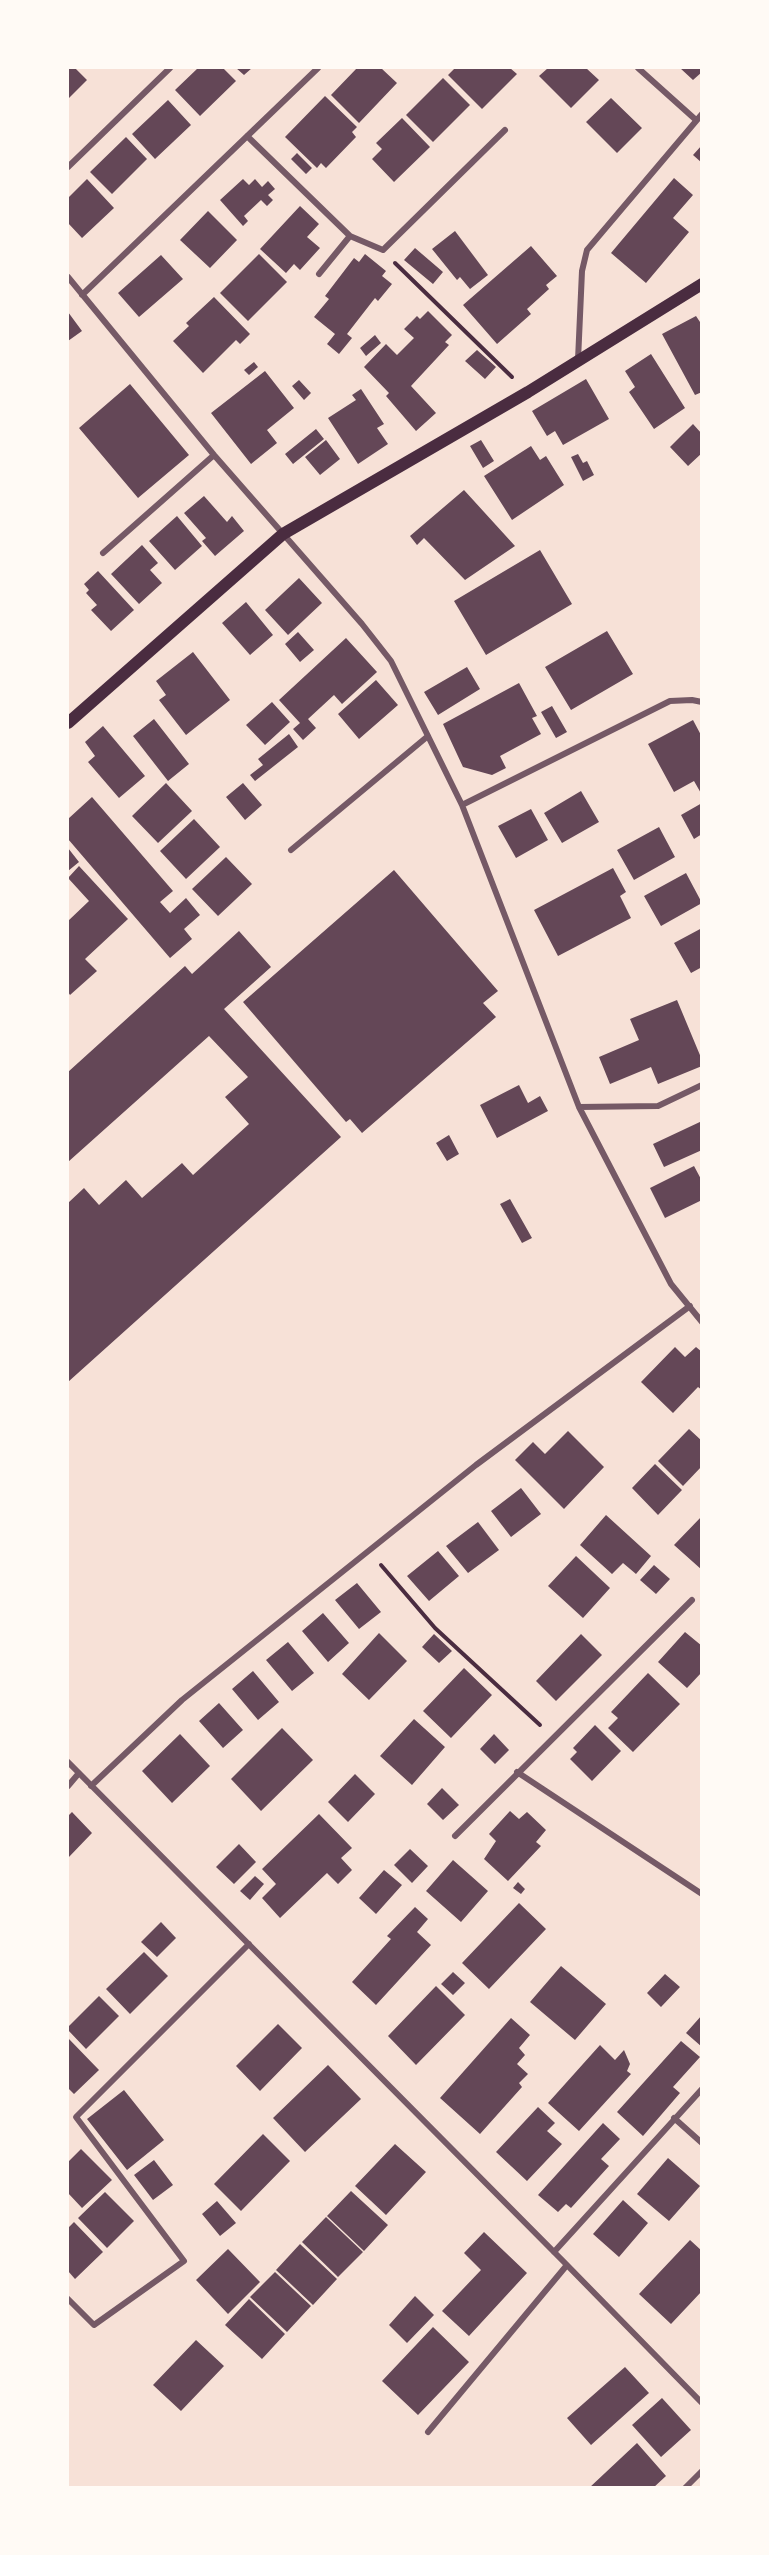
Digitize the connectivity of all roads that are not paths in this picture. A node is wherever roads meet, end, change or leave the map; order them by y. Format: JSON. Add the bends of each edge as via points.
{"nodes":[{"id":1,"x":170,"y":68,"type":"edge"},
{"id":2,"x":318,"y":68,"type":"edge"},
{"id":3,"x":638,"y":68,"type":"edge"},
{"id":4,"x":702,"y":114,"type":"edge"},
{"id":5,"x":696,"y":120,"type":"junction"},
{"id":6,"x":505,"y":130,"type":"dead end"},
{"id":7,"x":247,"y":136,"type":"junction"},
{"id":8,"x":68,"y":167,"type":"edge"},
{"id":9,"x":350,"y":236,"type":"junction"},
{"id":10,"x":319,"y":274,"type":"dead end"},
{"id":11,"x":68,"y":277,"type":"edge"},
{"id":12,"x":702,"y":284,"type":"edge"},
{"id":13,"x":82,"y":295,"type":"junction"},
{"id":14,"x":578,"y":361,"type":"junction"},
{"id":15,"x":214,"y":454,"type":"junction"},
{"id":16,"x":283,"y":534,"type":"junction"},
{"id":17,"x":103,"y":553,"type":"dead end"},
{"id":18,"x":702,"y":702,"type":"edge"},
{"id":19,"x":68,"y":723,"type":"edge"},
{"id":20,"x":428,"y":736,"type":"junction"},
{"id":21,"x":462,"y":805,"type":"junction"},
{"id":22,"x":291,"y":850,"type":"dead end"},
{"id":23,"x":702,"y":1085,"type":"edge"},
{"id":24,"x":579,"y":1107,"type":"junction"},
{"id":25,"x":690,"y":1306,"type":"junction"},
{"id":26,"x":702,"y":1322,"type":"edge"},
{"id":27,"x":692,"y":1600,"type":"dead end"},
{"id":28,"x":68,"y":1762,"type":"edge"},
{"id":29,"x":517,"y":1772,"type":"junction"},
{"id":30,"x":79,"y":1773,"type":"junction"},
{"id":31,"x":68,"y":1786,"type":"edge"},
{"id":32,"x":91,"y":1786,"type":"junction"},
{"id":33,"x":454,"y":1836,"type":"dead end"},
{"id":34,"x":702,"y":1894,"type":"edge"},
{"id":35,"x":249,"y":1944,"type":"junction"},
{"id":36,"x":702,"y":2089,"type":"edge"},
{"id":37,"x":674,"y":2118,"type":"junction"},
{"id":38,"x":702,"y":2143,"type":"edge"},
{"id":39,"x":554,"y":2252,"type":"junction"},
{"id":40,"x":567,"y":2265,"type":"junction"},
{"id":41,"x":68,"y":2299,"type":"edge"},
{"id":42,"x":702,"y":2403,"type":"edge"},
{"id":43,"x":429,"y":2432,"type":"dead end"},
{"id":44,"x":702,"y":2472,"type":"edge"},
{"id":45,"x":685,"y":2487,"type":"edge"}],
"edges":[{"from":1,"to":8,"type":"street"},
{"from":2,"to":7,"type":"street"},
{"from":3,"to":5,"type":"street"},
{"from":4,"to":5,"type":"street"},
{"from":5,"to":14,"type":"street","via":[[587,250],[582,271]]},
{"from":6,"to":9,"type":"street","via":[[382,250]]},
{"from":7,"to":9,"type":"street"},
{"from":7,"to":13,"type":"street"},
{"from":9,"to":10,"type":"street"},
{"from":11,"to":13,"type":"street"},
{"from":12,"to":14,"type":"main road"},
{"from":13,"to":15,"type":"street"},
{"from":14,"to":16,"type":"main road"},
{"from":15,"to":16,"type":"street"},
{"from":15,"to":17,"type":"street"},
{"from":16,"to":19,"type":"main road"},
{"from":16,"to":20,"type":"street","via":[[391,661]]},
{"from":18,"to":21,"type":"street","via":[[670,701]]},
{"from":20,"to":21,"type":"street"},
{"from":20,"to":22,"type":"street"},
{"from":21,"to":24,"type":"street"},
{"from":23,"to":24,"type":"street","via":[[658,1106]]},
{"from":24,"to":25,"type":"street","via":[[671,1284]]},
{"from":25,"to":26,"type":"street"},
{"from":25,"to":32,"type":"street","via":[[476,1465],[182,1700]]},
{"from":27,"to":29,"type":"street"},
{"from":28,"to":30,"type":"street"},
{"from":29,"to":33,"type":"street"},
{"from":29,"to":34,"type":"street"},
{"from":30,"to":31,"type":"street"},
{"from":30,"to":32,"type":"street"},
{"from":32,"to":35,"type":"street"},
{"from":35,"to":39,"type":"street"},
{"from":35,"to":41,"type":"street","via":[[76,2117],[184,2261],[94,2325]]},
{"from":36,"to":37,"type":"street"},
{"from":37,"to":38,"type":"street"},
{"from":37,"to":39,"type":"street"},
{"from":39,"to":40,"type":"street"},
{"from":40,"to":42,"type":"street"},
{"from":40,"to":43,"type":"street"},
{"from":44,"to":45,"type":"street"}]}
